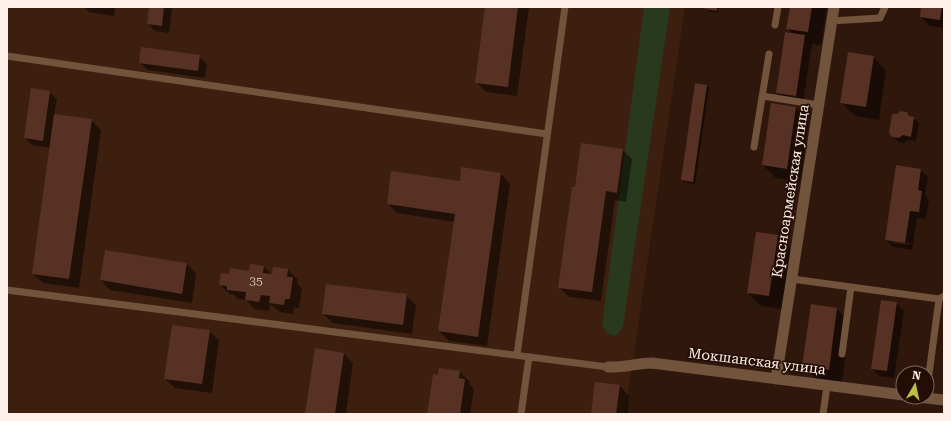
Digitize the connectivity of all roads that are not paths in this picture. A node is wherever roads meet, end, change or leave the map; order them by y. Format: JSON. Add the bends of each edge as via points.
{"nodes":[{"id":1,"x":565,"y":7,"type":"edge"},
{"id":2,"x":778,"y":7,"type":"edge"},
{"id":3,"x":834,"y":7,"type":"edge"},
{"id":4,"x":886,"y":7,"type":"edge"},
{"id":5,"x":831,"y":21,"type":"junction"},
{"id":6,"x":775,"y":25,"type":"dead end"},
{"id":7,"x":769,"y":54,"type":"dead end"},
{"id":8,"x":7,"y":56,"type":"edge"},
{"id":9,"x":762,"y":96,"type":"junction"},
{"id":10,"x":818,"y":105,"type":"junction"},
{"id":11,"x":547,"y":134,"type":"junction"},
{"id":12,"x":754,"y":147,"type":"dead end"},
{"id":13,"x":792,"y":279,"type":"junction"},
{"id":14,"x":851,"y":287,"type":"junction"},
{"id":15,"x":7,"y":290,"type":"edge"},
{"id":16,"x":941,"y":298,"type":"edge"},
{"id":17,"x":842,"y":354,"type":"dead end"},
{"id":18,"x":517,"y":355,"type":"junction"},
{"id":19,"x":529,"y":357,"type":"junction"},
{"id":20,"x":930,"y":365,"type":"edge"},
{"id":21,"x":608,"y":367,"type":"joint"},
{"id":22,"x":776,"y":379,"type":"junction"},
{"id":23,"x":827,"y":386,"type":"junction"},
{"id":24,"x":895,"y":394,"type":"edge"},
{"id":25,"x":521,"y":414,"type":"edge"},
{"id":26,"x":823,"y":414,"type":"edge"}],
"edges":[{"from":1,"to":11,"type":"lane"},
{"from":2,"to":6,"type":"lane"},
{"from":3,"to":5,"type":"street","name":"Красноармейская улица"},
{"from":4,"to":5,"type":"lane","via":[[880,18]]},
{"from":5,"to":10,"type":"street","name":"Красноармейская улица"},
{"from":7,"to":9,"type":"lane"},
{"from":8,"to":11,"type":"lane"},
{"from":9,"to":10,"type":"lane"},
{"from":9,"to":12,"type":"lane"},
{"from":10,"to":13,"type":"street","name":"Красноармейская улица"},
{"from":11,"to":18,"type":"lane"},
{"from":13,"to":14,"type":"lane"},
{"from":13,"to":22,"type":"street","name":"Красноармейская улица"},
{"from":14,"to":16,"type":"lane"},
{"from":14,"to":17,"type":"lane"},
{"from":15,"to":18,"type":"lane"},
{"from":16,"to":20,"type":"lane"},
{"from":18,"to":19,"type":"lane"},
{"from":19,"to":21,"type":"lane"},
{"from":19,"to":25,"type":"lane"},
{"from":21,"to":22,"type":"street","name":"Мокшанская улица","via":[[652,363]]},
{"from":22,"to":23,"type":"street","name":"Мокшанская улица"},
{"from":23,"to":24,"type":"street","name":"Мокшанская улица"},
{"from":23,"to":26,"type":"lane"}]}
